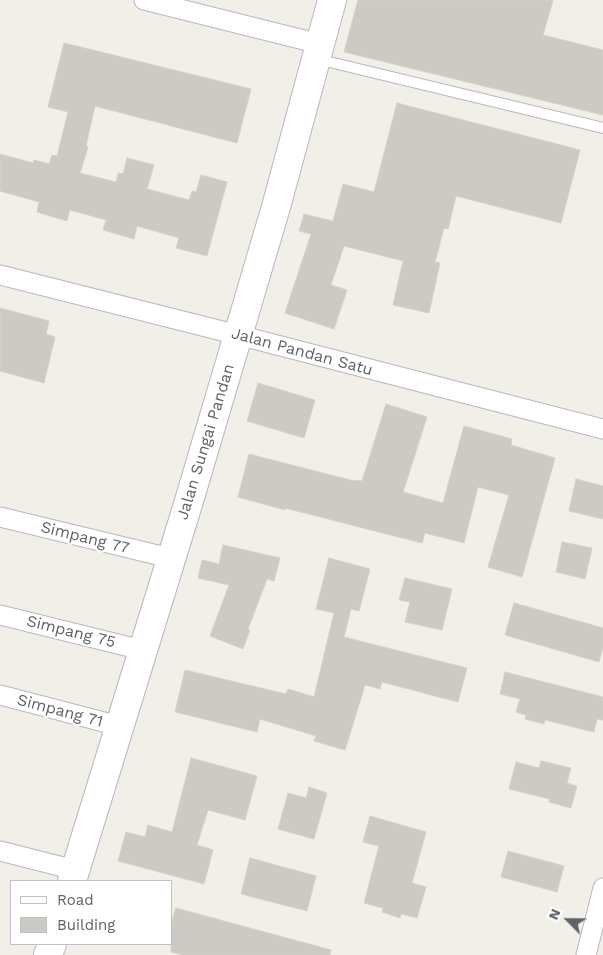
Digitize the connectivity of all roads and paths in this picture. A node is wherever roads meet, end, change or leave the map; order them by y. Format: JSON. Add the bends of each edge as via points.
{"nodes":[{"id":1,"x":144,"y":0,"type":"edge"},
{"id":2,"x":332,"y":0,"type":"edge"},
{"id":3,"x":318,"y":51,"type":"junction"},
{"id":4,"x":603,"y":128,"type":"edge"},
{"id":5,"x":0,"y":275,"type":"edge"},
{"id":6,"x":238,"y":335,"type":"junction"},
{"id":7,"x":603,"y":429,"type":"edge"},
{"id":8,"x":0,"y":517,"type":"edge"},
{"id":9,"x":170,"y":558,"type":"junction"},
{"id":10,"x":0,"y":615,"type":"edge"},
{"id":11,"x":142,"y":650,"type":"junction"},
{"id":12,"x":0,"y":696,"type":"edge"},
{"id":13,"x":119,"y":726,"type":"junction"},
{"id":14,"x":0,"y":852,"type":"edge"},
{"id":15,"x":74,"y":876,"type":"edge"},
{"id":16,"x":603,"y":888,"type":"edge"},
{"id":17,"x":586,"y":955,"type":"edge"}],
"edges":[{"from":1,"to":3,"type":"street"},
{"from":2,"to":3,"type":"street","name":"Jalan Sungai Pandan"},
{"from":3,"to":4,"type":"lane"},
{"from":3,"to":6,"type":"street","name":"Jalan Sungai Pandan"},
{"from":5,"to":6,"type":"street","name":"Jalan Pandan Satu"},
{"from":6,"to":7,"type":"street","name":"Jalan Pandan Satu"},
{"from":6,"to":9,"type":"street","name":"Jalan Sungai Pandan"},
{"from":8,"to":9,"type":"street","name":"Simpang 77"},
{"from":9,"to":11,"type":"street","name":"Jalan Sungai Pandan"},
{"from":10,"to":11,"type":"street","name":"Simpang 75"},
{"from":11,"to":13,"type":"street","name":"Jalan Sungai Pandan"},
{"from":12,"to":13,"type":"street","name":"Simpang 71"},
{"from":13,"to":15,"type":"street","name":"Jalan Sungai Pandan"},
{"from":14,"to":15,"type":"street"},
{"from":16,"to":17,"type":"street"}]}
